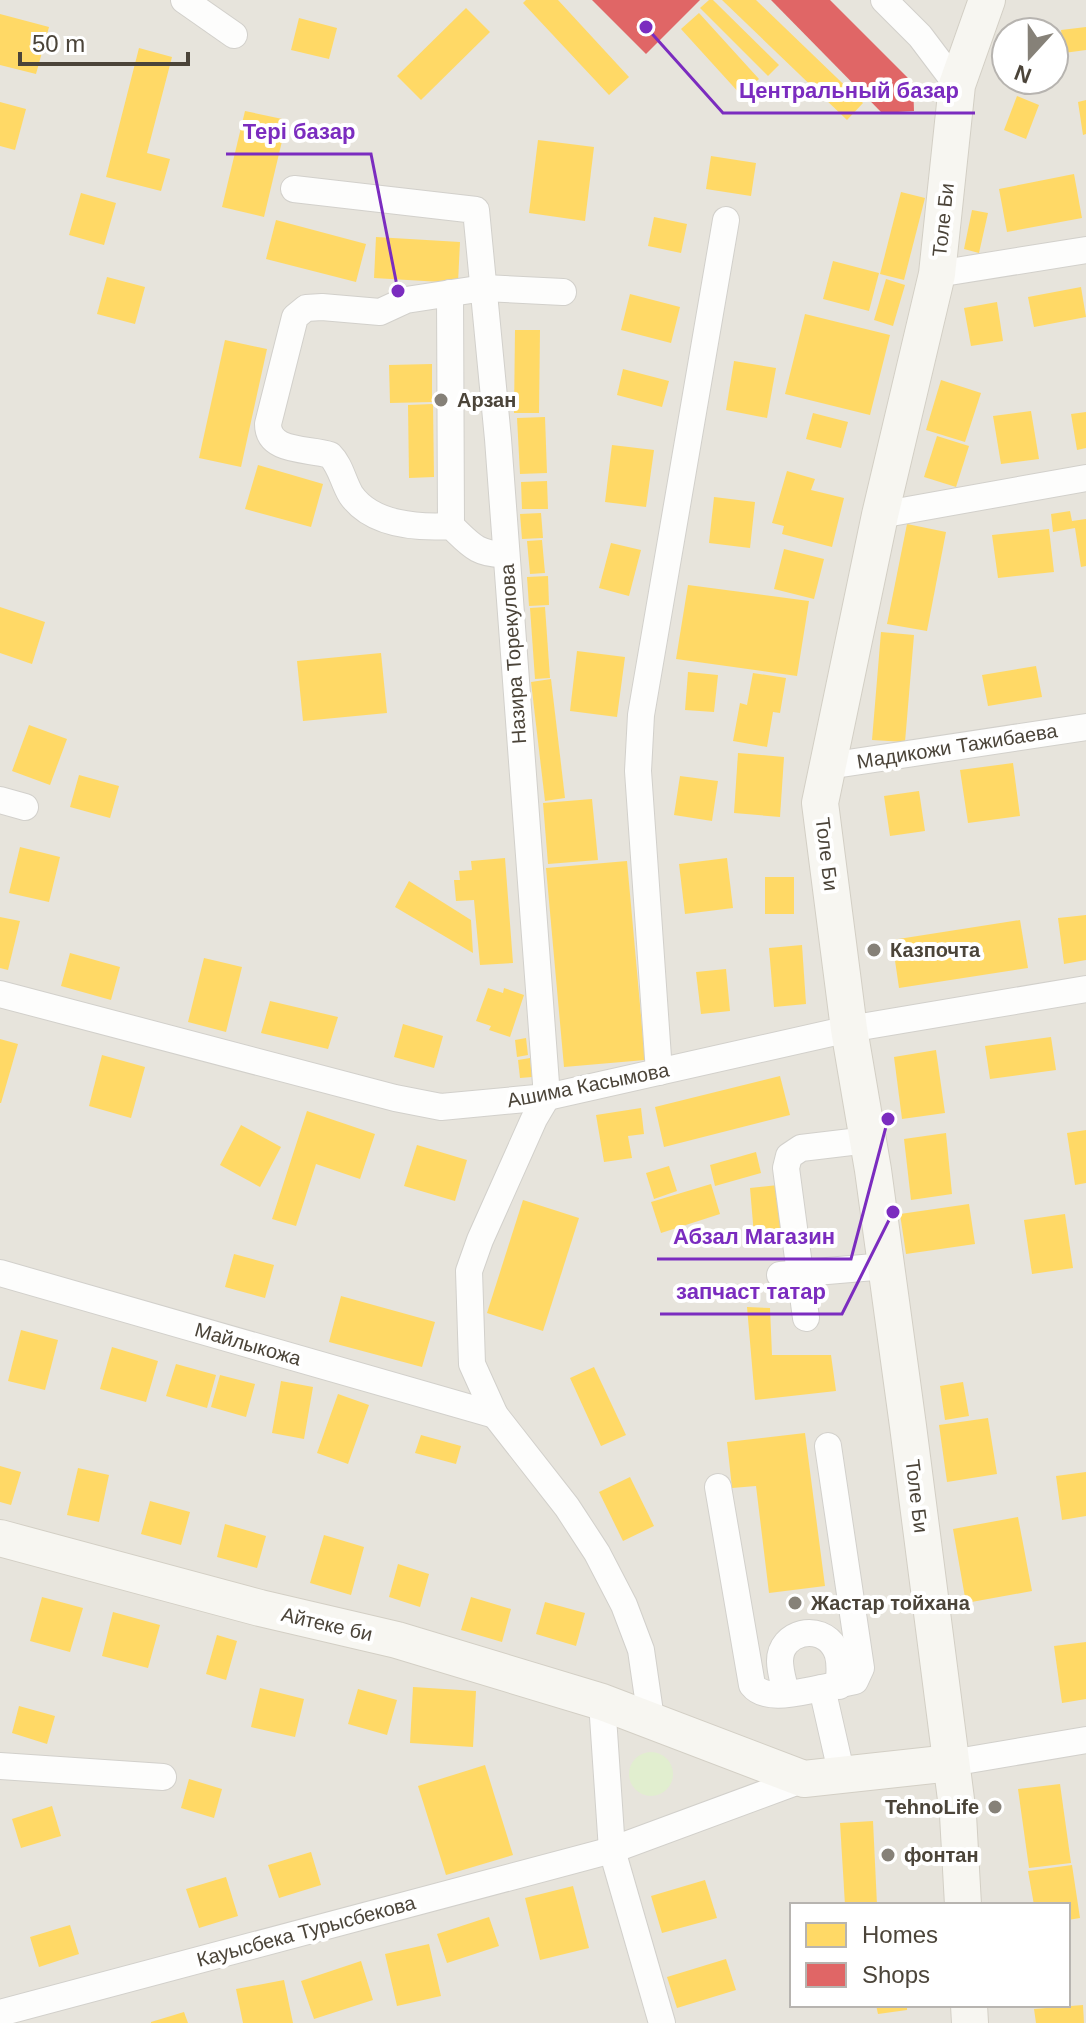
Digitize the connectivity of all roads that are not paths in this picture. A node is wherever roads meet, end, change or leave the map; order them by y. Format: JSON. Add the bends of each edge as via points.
{"nodes":[{"id":1,"x":184,"y":0,"type":"edge"},
{"id":2,"x":884,"y":0,"type":"edge"},
{"id":3,"x":987,"y":0,"type":"edge"},
{"id":4,"x":234,"y":35,"type":"dead end"},
{"id":5,"x":957,"y":85,"type":"junction"},
{"id":6,"x":294,"y":189,"type":"dead end"},
{"id":7,"x":726,"y":220,"type":"dead end"},
{"id":8,"x":1086,"y":250,"type":"edge"},
{"id":9,"x":937,"y":274,"type":"junction"},
{"id":10,"x":484,"y":288,"type":"junction"},
{"id":11,"x":563,"y":292,"type":"dead end"},
{"id":12,"x":450,"y":293,"type":"junction"},
{"id":13,"x":1086,"y":478,"type":"edge"},
{"id":14,"x":880,"y":515,"type":"junction"},
{"id":15,"x":451,"y":526,"type":"junction"},
{"id":16,"x":505,"y":554,"type":"junction"},
{"id":17,"x":1086,"y":727,"type":"edge"},
{"id":18,"x":828,"y":766,"type":"junction"},
{"id":19,"x":0,"y":800,"type":"edge"},
{"id":20,"x":25,"y":807,"type":"dead end"},
{"id":21,"x":1086,"y":989,"type":"edge"},
{"id":22,"x":0,"y":994,"type":"edge"},
{"id":23,"x":849,"y":1029,"type":"junction"},
{"id":24,"x":659,"y":1072,"type":"junction"},
{"id":25,"x":547,"y":1097,"type":"junction"},
{"id":26,"x":868,"y":1140,"type":"junction"},
{"id":27,"x":886,"y":1266,"type":"junction"},
{"id":28,"x":0,"y":1273,"type":"edge"},
{"id":29,"x":790,"y":1274,"type":"junction"},
{"id":30,"x":806,"y":1318,"type":"dead end"},
{"id":31,"x":495,"y":1415,"type":"junction"},
{"id":32,"x":828,"y":1446,"type":"dead end"},
{"id":33,"x":718,"y":1487,"type":"dead end"},
{"id":34,"x":0,"y":1538,"type":"edge"},
{"id":35,"x":830,"y":1687,"type":"junction"},
{"id":36,"x":786,"y":1693,"type":"junction"},
{"id":37,"x":602,"y":1702,"type":"junction"},
{"id":38,"x":651,"y":1719,"type":"junction"},
{"id":39,"x":1086,"y":1740,"type":"edge"},
{"id":40,"x":949,"y":1752,"type":"junction"},
{"id":41,"x":0,"y":1766,"type":"edge"},
{"id":42,"x":842,"y":1776,"type":"junction"},
{"id":43,"x":163,"y":1777,"type":"dead end"},
{"id":44,"x":804,"y":1779,"type":"junction"},
{"id":45,"x":612,"y":1850,"type":"junction"},
{"id":46,"x":963,"y":1903,"type":"edge"},
{"id":47,"x":0,"y":2013,"type":"edge"},
{"id":48,"x":662,"y":2023,"type":"edge"}],
"edges":[{"from":1,"to":4,"type":"street"},
{"from":2,"to":5,"type":"street"},
{"from":3,"to":5,"type":"street","name":"Толе Би"},
{"from":5,"to":9,"type":"street","name":"Толе Би"},
{"from":6,"to":10,"type":"street","name":"Назира Торекулова","via":[[476,210]]},
{"from":7,"to":24,"type":"street","via":[[641,715],[638,771]]},
{"from":8,"to":9,"type":"street"},
{"from":9,"to":14,"type":"street","name":"Толе Би"},
{"from":10,"to":11,"type":"street"},
{"from":10,"to":12,"type":"street"},
{"from":10,"to":16,"type":"street","name":"Назира Торекулова"},
{"from":12,"to":15,"type":"street"},
{"from":12,"to":15,"type":"street","via":[[406,300],[380,312],[306,308],[295,317],[268,432],[282,445],[330,455],[354,498],[378,517],[426,527]]},
{"from":13,"to":14,"type":"street"},
{"from":14,"to":18,"type":"street","name":"Толе Би"},
{"from":15,"to":16,"type":"street","via":[[487,555]]},
{"from":16,"to":25,"type":"street","name":"Назира Торекулова"},
{"from":17,"to":18,"type":"street","name":"Мадикожи Тажибаева"},
{"from":18,"to":23,"type":"street","name":"Толе Би","via":[[820,803]]},
{"from":19,"to":20,"type":"street"},
{"from":21,"to":23,"type":"street","name":"Ашима Касымова"},
{"from":22,"to":25,"type":"street","name":"Ашима Касымова","via":[[441,1107]]},
{"from":23,"to":24,"type":"street","name":"Ашима Касымова"},
{"from":23,"to":26,"type":"street","name":"Толе Би"},
{"from":24,"to":25,"type":"street","name":"Ашима Касымова"},
{"from":25,"to":31,"type":"street","via":[[469,1271],[472,1364]]},
{"from":26,"to":27,"type":"street","name":"Толе Би"},
{"from":26,"to":29,"type":"street","via":[[801,1148],[789,1156]]},
{"from":27,"to":29,"type":"street"},
{"from":27,"to":40,"type":"street","name":"Толе Би"},
{"from":28,"to":31,"type":"street","name":"Майлыкожа"},
{"from":29,"to":30,"type":"street"},
{"from":31,"to":38,"type":"street","via":[[567,1507],[624,1605],[641,1650]]},
{"from":32,"to":35,"type":"street","via":[[861,1668],[855,1681]]},
{"from":33,"to":36,"type":"street","via":[[752,1685],[768,1694]]},
{"from":34,"to":37,"type":"street","name":"Айтеке би","via":[[397,1640]]},
{"from":35,"to":36,"type":"street"},
{"from":35,"to":36,"type":"street","via":[[839,1658],[835,1647],[812,1632],[799,1633],[781,1651]]},
{"from":35,"to":42,"type":"street"},
{"from":37,"to":38,"type":"street","name":"Айтеке би"},
{"from":37,"to":45,"type":"street"},
{"from":38,"to":44,"type":"street","name":"Айтеке би"},
{"from":39,"to":40,"type":"street"},
{"from":40,"to":42,"type":"street"},
{"from":40,"to":46,"type":"street","name":"Толе Би"},
{"from":41,"to":43,"type":"street"},
{"from":42,"to":44,"type":"street"},
{"from":44,"to":45,"type":"street","name":"Кауысбека Турысбекова"},
{"from":45,"to":47,"type":"street","name":"Кауысбека Турысбекова"},
{"from":45,"to":48,"type":"street"}]}
